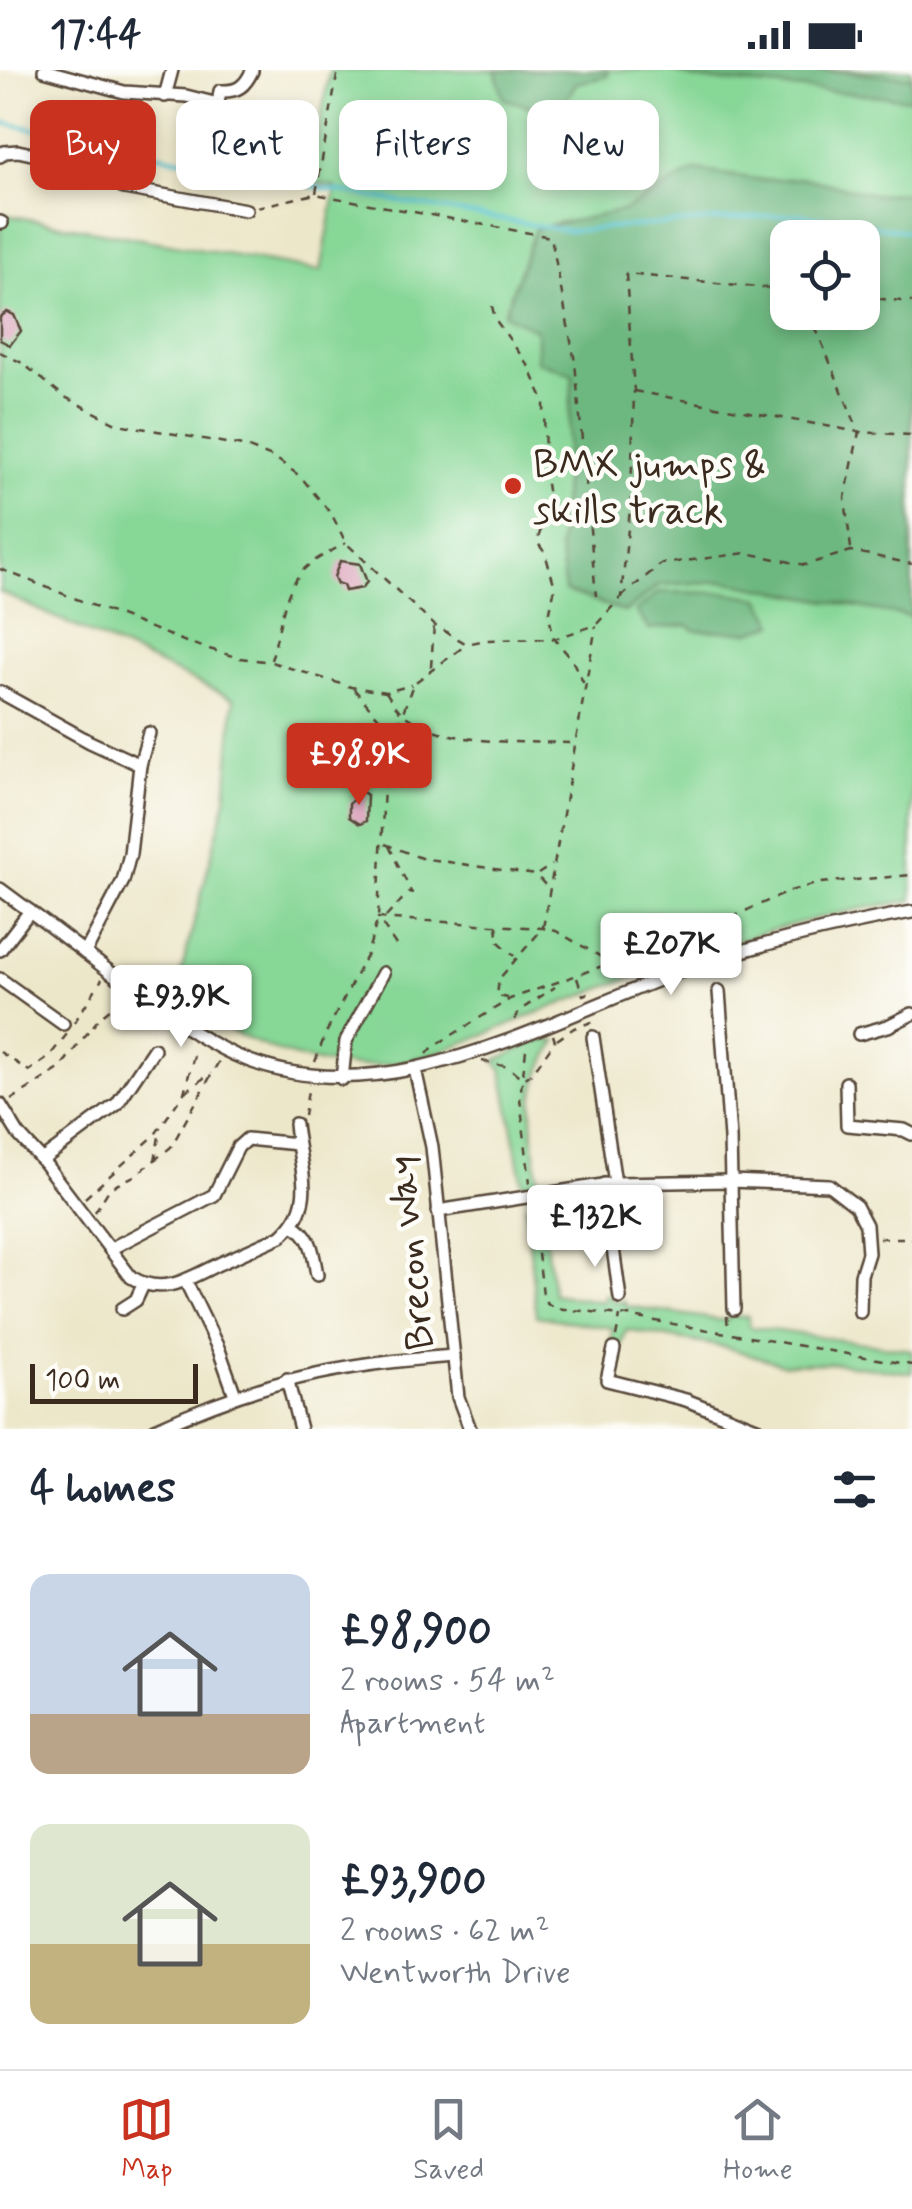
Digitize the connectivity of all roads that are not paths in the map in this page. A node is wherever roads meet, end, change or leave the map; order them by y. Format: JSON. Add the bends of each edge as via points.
{"nodes":[{"id":1,"x":44,"y":70,"type":"edge"},
{"id":2,"x":172,"y":70,"type":"edge"},
{"id":3,"x":252,"y":71,"type":"edge"},
{"id":4,"x":165,"y":96,"type":"junction"},
{"id":5,"x":219,"y":98,"type":"joint"},
{"id":6,"x":0,"y":156,"type":"edge"},
{"id":7,"x":246,"y":210,"type":"road end"},
{"id":8,"x":0,"y":692,"type":"edge"},
{"id":9,"x":149,"y":733,"type":"dead end"},
{"id":10,"x":140,"y":766,"type":"junction"},
{"id":11,"x":0,"y":889,"type":"edge"},
{"id":12,"x":30,"y":912,"type":"junction"},
{"id":13,"x":912,"y":912,"type":"edge"},
{"id":14,"x":0,"y":950,"type":"edge"},
{"id":15,"x":85,"y":954,"type":"junction"},
{"id":16,"x":384,"y":974,"type":"dead end"},
{"id":17,"x":0,"y":979,"type":"edge"},
{"id":18,"x":718,"y":991,"type":"dead end"},
{"id":19,"x":912,"y":1014,"type":"edge"},
{"id":20,"x":68,"y":1025,"type":"dead end"},
{"id":21,"x":858,"y":1034,"type":"dead end"},
{"id":22,"x":593,"y":1037,"type":"dead end"},
{"id":23,"x":154,"y":1049,"type":"dead end"},
{"id":24,"x":421,"y":1067,"type":"junction"},
{"id":25,"x":342,"y":1079,"type":"junction"},
{"id":26,"x":846,"y":1083,"type":"dead end"},
{"id":27,"x":0,"y":1105,"type":"edge"},
{"id":28,"x":295,"y":1124,"type":"road end"},
{"id":29,"x":912,"y":1134,"type":"edge"},
{"id":30,"x":297,"y":1144,"type":"junction"},
{"id":31,"x":42,"y":1160,"type":"junction"},
{"id":32,"x":730,"y":1181,"type":"junction"},
{"id":33,"x":609,"y":1184,"type":"junction"},
{"id":34,"x":438,"y":1211,"type":"junction"},
{"id":35,"x":293,"y":1225,"type":"junction"},
{"id":36,"x":110,"y":1250,"type":"junction"},
{"id":37,"x":317,"y":1275,"type":"dead end"},
{"id":38,"x":186,"y":1282,"type":"junction"},
{"id":39,"x":143,"y":1285,"type":"junction"},
{"id":40,"x":620,"y":1298,"type":"dead end"},
{"id":41,"x":122,"y":1308,"type":"dead end"},
{"id":42,"x":734,"y":1309,"type":"road end"},
{"id":43,"x":860,"y":1312,"type":"dead end"},
{"id":44,"x":614,"y":1348,"type":"road end"},
{"id":45,"x":454,"y":1356,"type":"junction"},
{"id":46,"x":287,"y":1379,"type":"junction"},
{"id":47,"x":235,"y":1395,"type":"junction"},
{"id":48,"x":156,"y":1429,"type":"edge"},
{"id":49,"x":300,"y":1429,"type":"edge"},
{"id":50,"x":470,"y":1429,"type":"edge"},
{"id":51,"x":758,"y":1429,"type":"edge"}],
"edges":[{"from":1,"to":4,"type":"street"},
{"from":2,"to":4,"type":"street"},
{"from":3,"to":5,"type":"street","via":[[246,84]]},
{"from":4,"to":5,"type":"street"},
{"from":6,"to":7,"type":"street","via":[[18,152],[126,174],[124,188]]},
{"from":8,"to":10,"type":"street"},
{"from":9,"to":10,"type":"street"},
{"from":10,"to":15,"type":"street","via":[[123,881]]},
{"from":11,"to":12,"type":"street"},
{"from":12,"to":14,"type":"street"},
{"from":12,"to":15,"type":"street"},
{"from":13,"to":24,"type":"street","via":[[712,961]]},
{"from":15,"to":25,"type":"street","via":[[225,1050],[277,1071]]},
{"from":16,"to":25,"type":"street","via":[[346,1042]]},
{"from":17,"to":20,"type":"street"},
{"from":18,"to":32,"type":"street"},
{"from":19,"to":21,"type":"street"},
{"from":22,"to":33,"type":"street"},
{"from":23,"to":31,"type":"street","via":[[117,1104]]},
{"from":24,"to":25,"type":"street"},
{"from":24,"to":34,"type":"street","name":"Brecon Way"},
{"from":26,"to":29,"type":"street","via":[[847,1124]]},
{"from":27,"to":31,"type":"street"},
{"from":28,"to":30,"type":"street"},
{"from":30,"to":35,"type":"street","via":[[305,1189]]},
{"from":30,"to":36,"type":"street","via":[[247,1139],[214,1194]]},
{"from":31,"to":36,"type":"street"},
{"from":32,"to":33,"type":"street"},
{"from":32,"to":42,"type":"street"},
{"from":32,"to":43,"type":"street","via":[[829,1185],[856,1206],[868,1238]]},
{"from":33,"to":34,"type":"street"},
{"from":33,"to":40,"type":"street"},
{"from":34,"to":45,"type":"street","name":"Brecon Way"},
{"from":35,"to":37,"type":"street","via":[[311,1242]]},
{"from":35,"to":38,"type":"street"},
{"from":36,"to":39,"type":"street"},
{"from":38,"to":39,"type":"street"},
{"from":38,"to":47,"type":"street"},
{"from":39,"to":41,"type":"street"},
{"from":44,"to":51,"type":"street","via":[[607,1380],[686,1400]]},
{"from":45,"to":46,"type":"street"},
{"from":45,"to":50,"type":"street","name":"Brecon Way"},
{"from":46,"to":47,"type":"street"},
{"from":46,"to":49,"type":"street"},
{"from":47,"to":48,"type":"street"}]}
